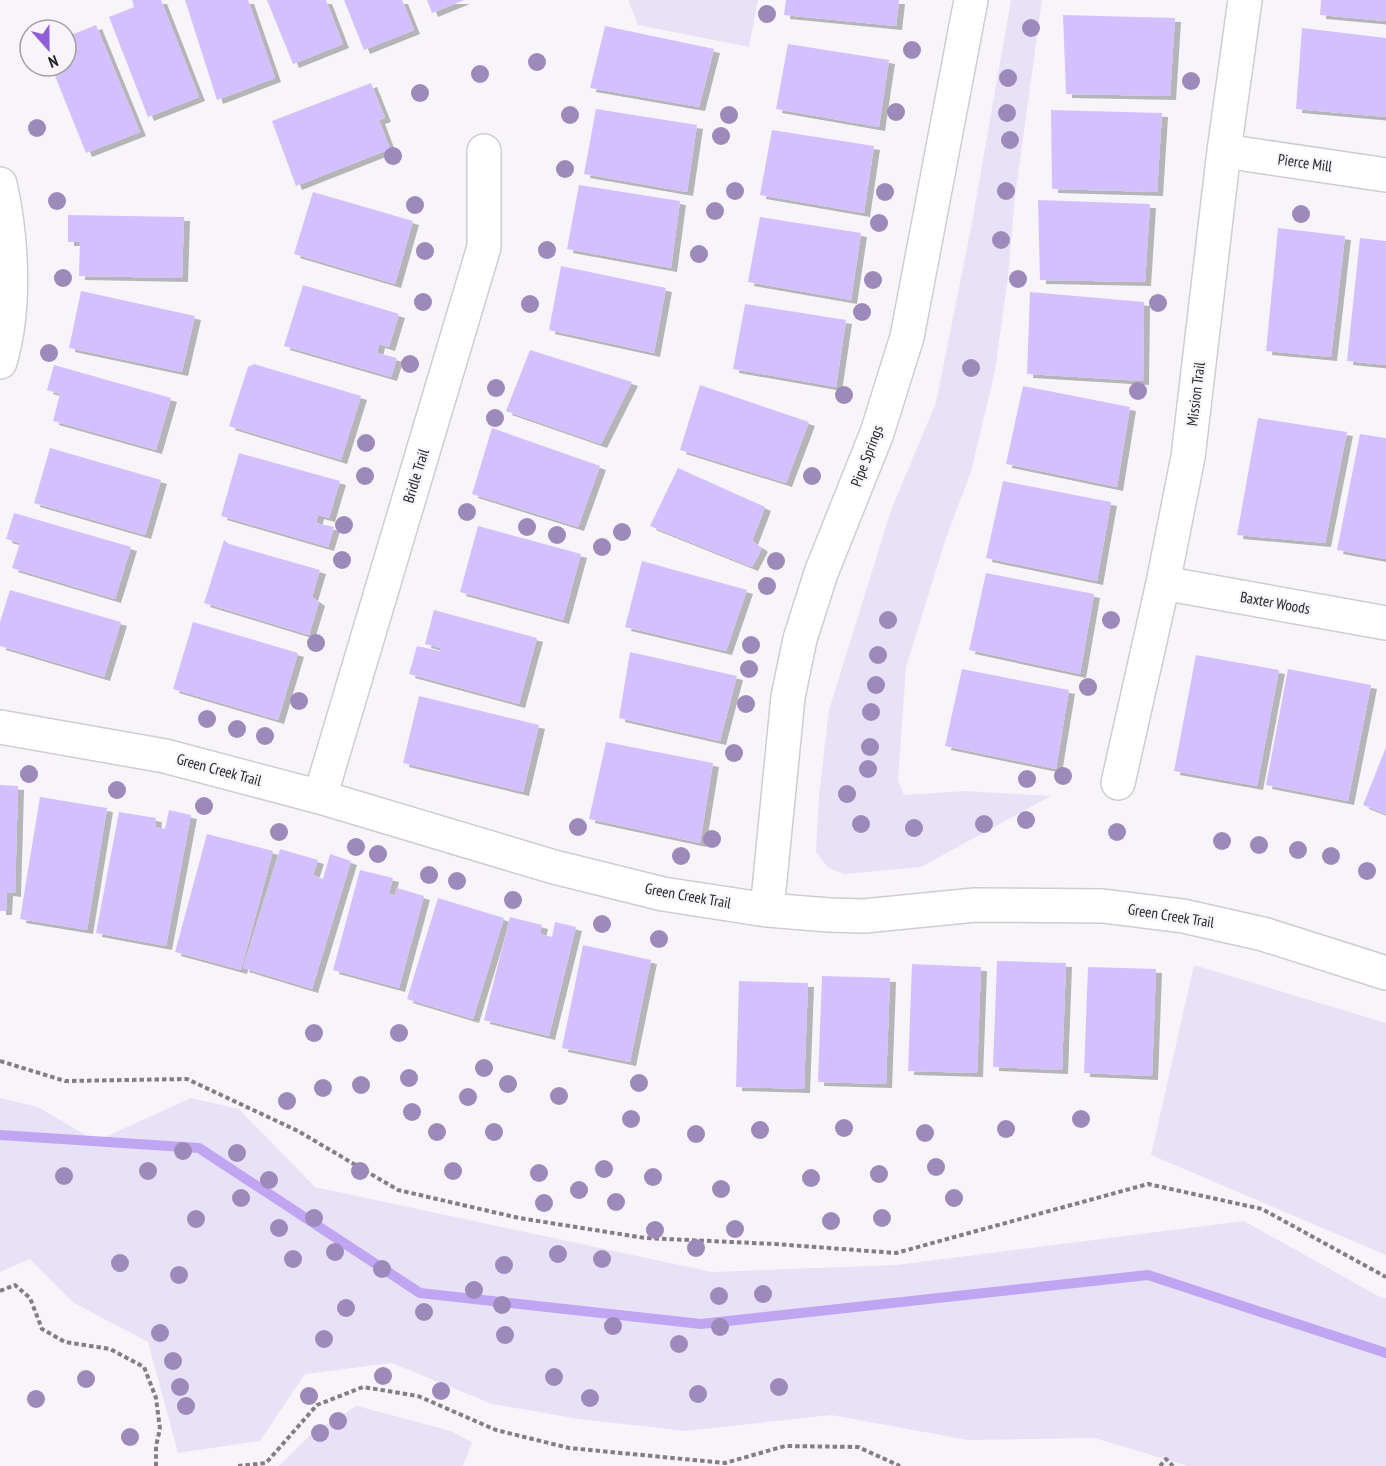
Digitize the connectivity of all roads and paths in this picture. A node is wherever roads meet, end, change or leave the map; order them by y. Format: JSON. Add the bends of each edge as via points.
{"nodes":[{"id":1,"x":971,"y":0,"type":"edge"},
{"id":2,"x":1245,"y":0,"type":"edge"},
{"id":3,"x":484,"y":151,"type":"dead end"},
{"id":4,"x":1224,"y":151,"type":"junction"},
{"id":5,"x":1386,"y":174,"type":"edge"},
{"id":6,"x":0,"y":184,"type":"edge"},
{"id":7,"x":0,"y":362,"type":"edge"},
{"id":8,"x":1163,"y":583,"type":"junction"},
{"id":9,"x":1386,"y":623,"type":"edge"},
{"id":10,"x":0,"y":727,"type":"edge"},
{"id":11,"x":1118,"y":783,"type":"dead end"},
{"id":12,"x":320,"y":797,"type":"junction"},
{"id":13,"x":767,"y":910,"type":"junction"},
{"id":14,"x":1386,"y":974,"type":"edge"},
{"id":15,"x":0,"y":1061,"type":"edge"},
{"id":16,"x":1386,"y":1277,"type":"edge"},
{"id":17,"x":0,"y":1291,"type":"edge"},
{"id":18,"x":156,"y":1466,"type":"edge"},
{"id":19,"x":238,"y":1466,"type":"edge"},
{"id":20,"x":900,"y":1466,"type":"edge"},
{"id":21,"x":1160,"y":1466,"type":"edge"},
{"id":22,"x":1173,"y":1466,"type":"edge"}],
"edges":[{"from":1,"to":13,"type":"street","name":"Pipe Springs","via":[[907,337],[877,433],[821,573],[800,639],[788,698]]},
{"from":2,"to":4,"type":"street","name":"Mission Trail"},
{"from":3,"to":12,"type":"street","name":"Bridle Trail","via":[[484,247]]},
{"from":4,"to":5,"type":"street","name":"Pierce Mill"},
{"from":4,"to":8,"type":"street","name":"Mission Trail","via":[[1188,457]]},
{"from":6,"to":7,"type":"street","via":[[6,211],[11,305]]},
{"from":8,"to":9,"type":"street","name":"Baxter Woods"},
{"from":8,"to":11,"type":"street","name":"Mission Trail"},
{"from":10,"to":12,"type":"street","name":"Green Creek Trail","via":[[165,756]]},
{"from":12,"to":13,"type":"street","name":"Green Creek Trail","via":[[554,867],[663,894]]},
{"from":13,"to":14,"type":"street","name":"Green Creek Trail","via":[[864,916],[975,905],[1103,906],[1183,916],[1263,934]]},
{"from":15,"to":16,"type":"path","via":[[65,1082],[187,1079],[298,1131],[398,1190],[519,1218],[634,1236],[896,1254],[1148,1184],[1262,1209]]},
{"from":17,"to":18,"type":"path","via":[[15,1285],[30,1298],[42,1329],[65,1342],[110,1349],[144,1367],[156,1398],[160,1429]]},
{"from":19,"to":20,"type":"path","via":[[267,1463],[317,1405],[363,1387],[418,1396],[496,1430],[569,1448],[725,1462],[785,1446],[858,1447]]},
{"from":21,"to":22,"type":"path","via":[[1166,1459]]}]}
